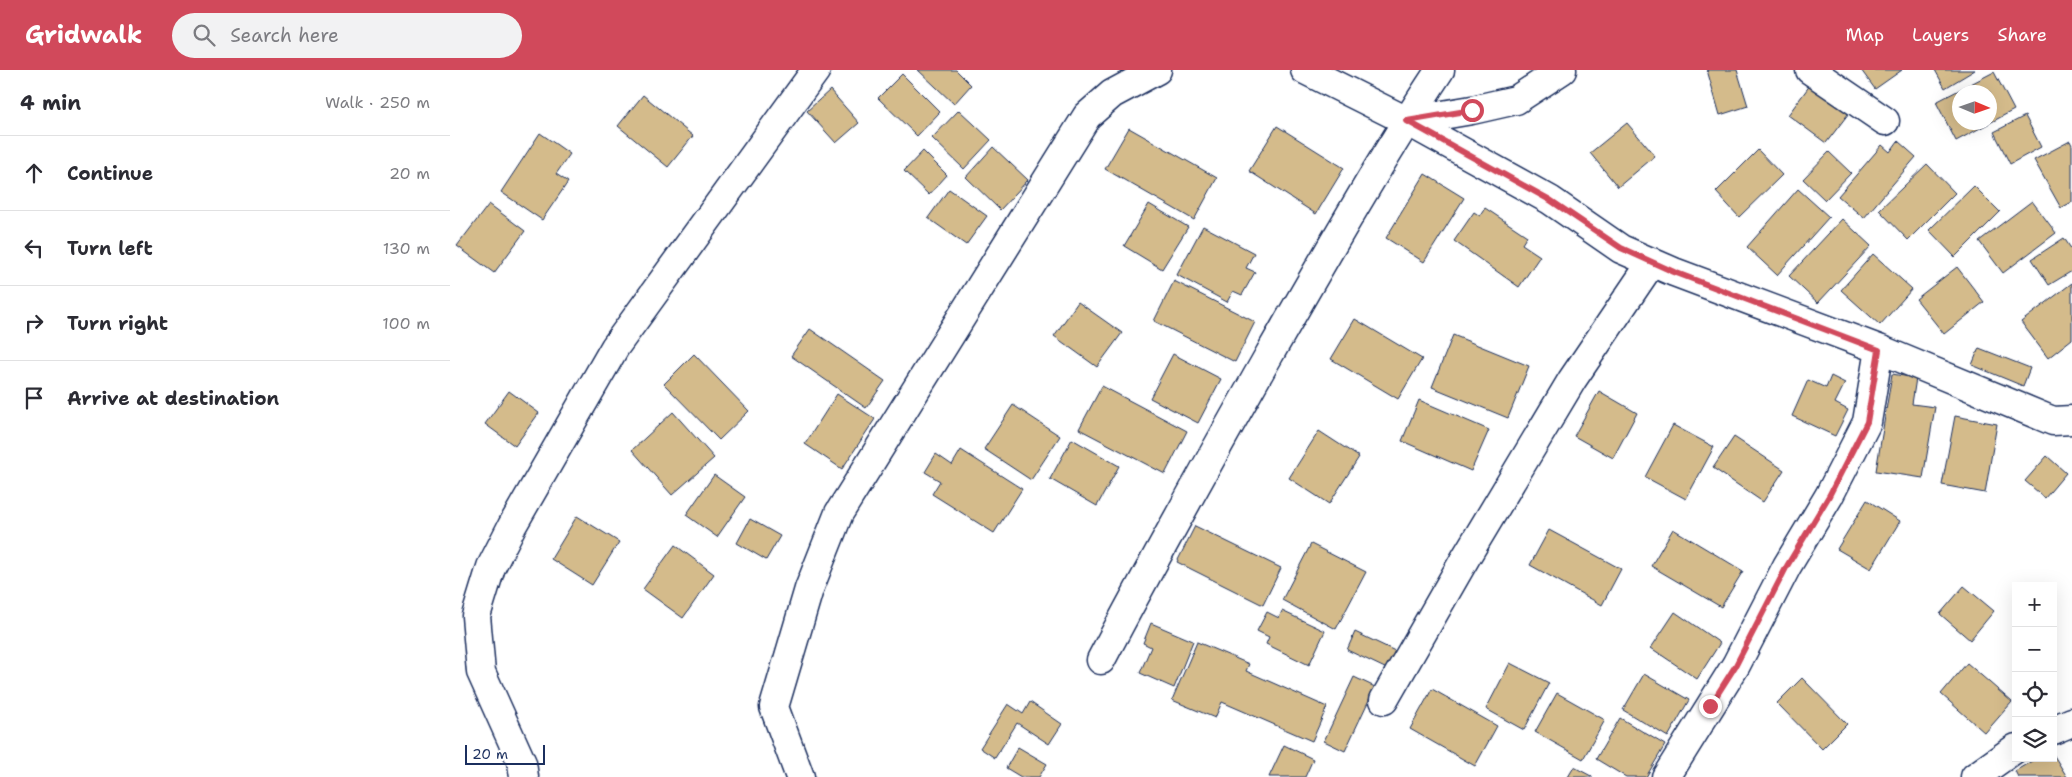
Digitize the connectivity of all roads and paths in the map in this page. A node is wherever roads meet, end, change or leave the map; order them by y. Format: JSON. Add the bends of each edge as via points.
{"nodes":[{"id":1,"x":816,"y":70,"type":"edge"},
{"id":2,"x":1158,"y":70,"type":"edge"},
{"id":3,"x":1305,"y":70,"type":"edge"},
{"id":4,"x":1440,"y":70,"type":"edge"},
{"id":5,"x":1562,"y":70,"type":"edge"},
{"id":6,"x":1810,"y":70,"type":"edge"},
{"id":7,"x":1407,"y":121,"type":"junction"},
{"id":8,"x":1886,"y":121,"type":"dead end"},
{"id":9,"x":1652,"y":262,"type":"junction"},
{"id":10,"x":1879,"y":350,"type":"junction"},
{"id":11,"x":2072,"y":420,"type":"edge"},
{"id":12,"x":1101,"y":660,"type":"dead end"},
{"id":13,"x":1384,"y":700,"type":"dead end"},
{"id":14,"x":2072,"y":722,"type":"edge"},
{"id":15,"x":2057,"y":728,"type":"edge"},
{"id":16,"x":2012,"y":751,"type":"edge"},
{"id":17,"x":524,"y":777,"type":"edge"},
{"id":18,"x":800,"y":777,"type":"edge"},
{"id":19,"x":1666,"y":777,"type":"edge"},
{"id":20,"x":1975,"y":777,"type":"edge"}],
"edges":[{"from":1,"to":17,"type":"street","via":[[615,347],[491,567],[476,616],[481,672],[522,763]]},
{"from":2,"to":18,"type":"street","via":[[1112,94],[1087,116],[839,513],[809,589],[774,707]]},
{"from":3,"to":7,"type":"street"},
{"from":4,"to":7,"type":"street"},
{"from":5,"to":7,"type":"street","via":[[1516,100]]},
{"from":6,"to":8,"type":"street"},
{"from":7,"to":9,"type":"street","via":[[1550,200],[1621,248]]},
{"from":7,"to":12,"type":"street","via":[[1188,498]]},
{"from":9,"to":10,"type":"street"},
{"from":9,"to":13,"type":"street","via":[[1572,380]]},
{"from":10,"to":11,"type":"street","via":[[2054,421]]},
{"from":10,"to":19,"type":"street","via":[[1867,422],[1736,665]]},
{"from":14,"to":15,"type":"street"},
{"from":16,"to":20,"type":"street"}]}
